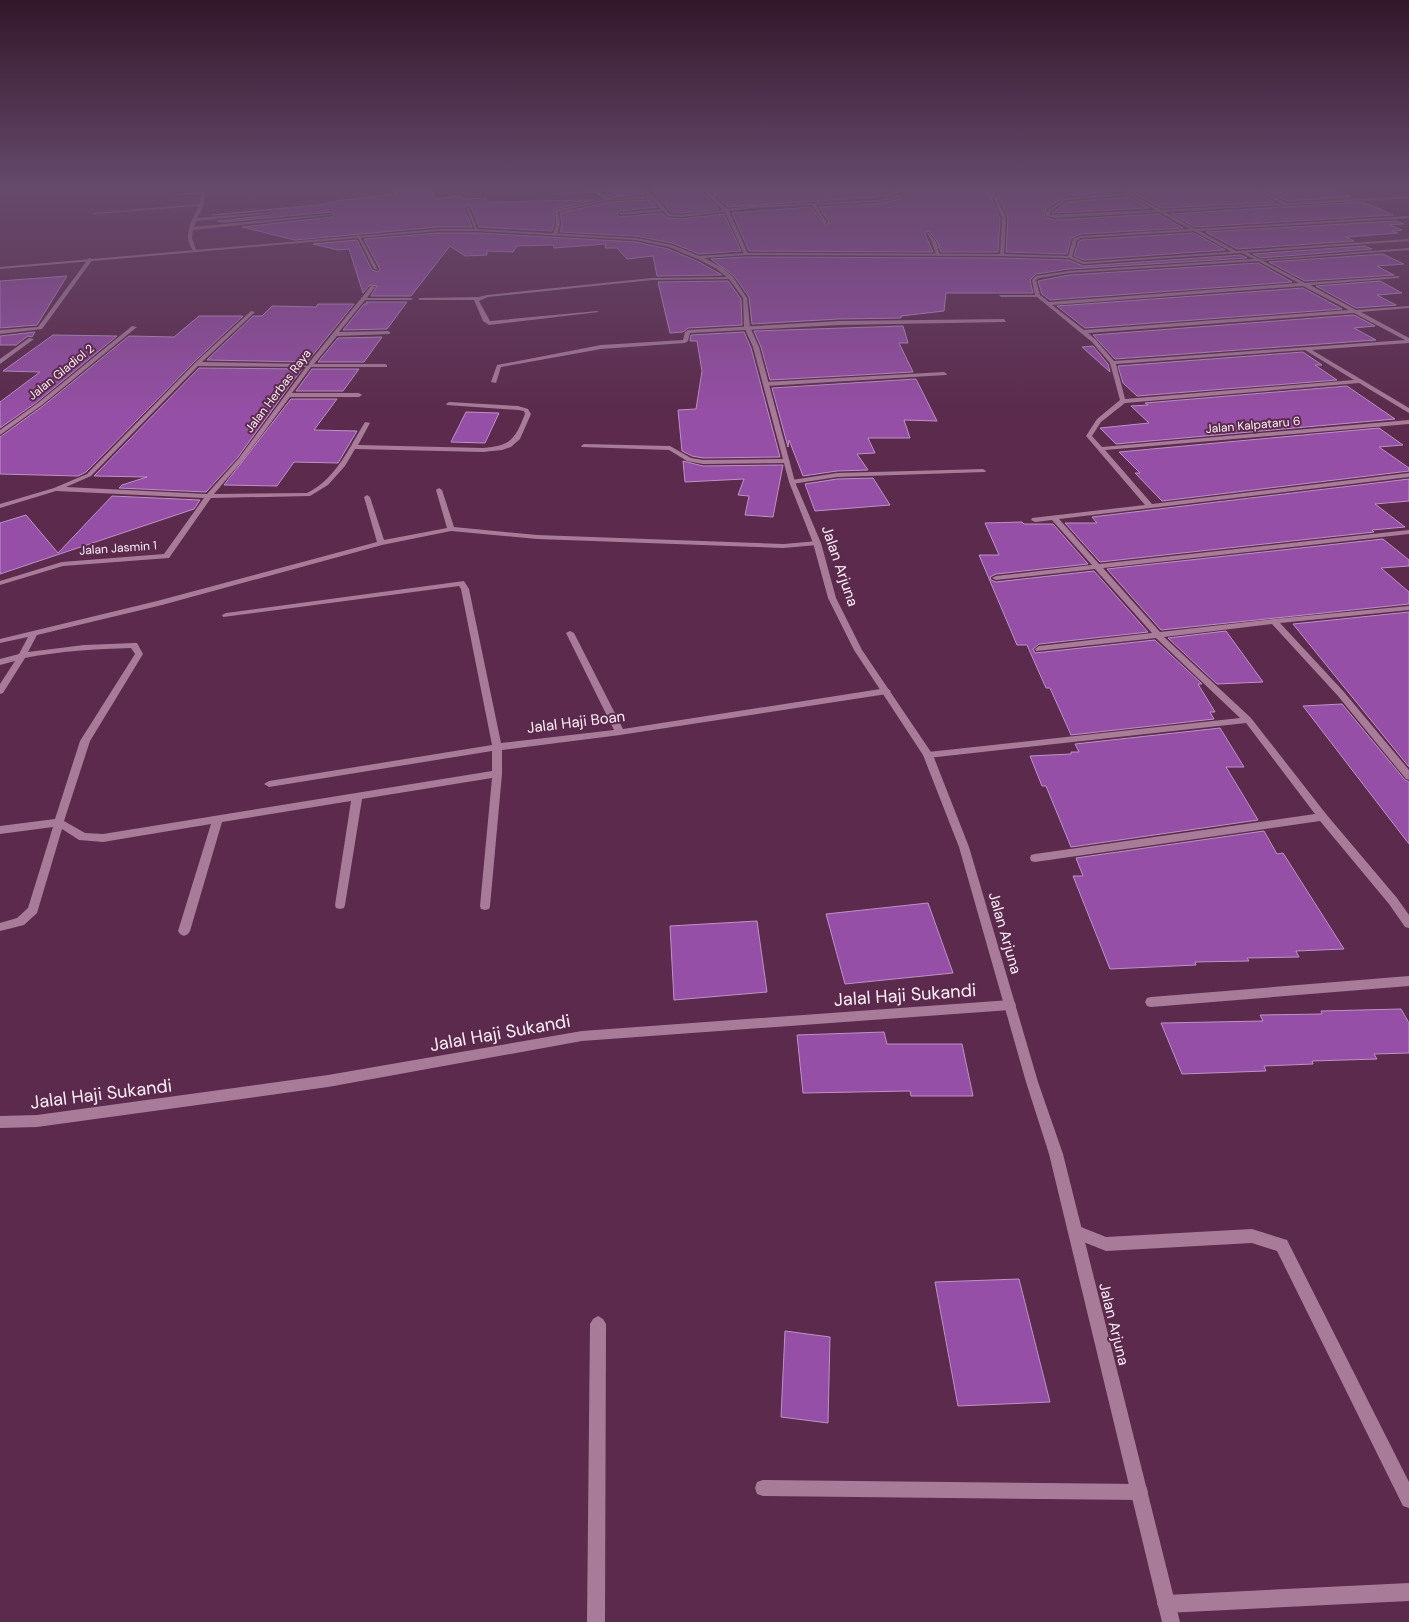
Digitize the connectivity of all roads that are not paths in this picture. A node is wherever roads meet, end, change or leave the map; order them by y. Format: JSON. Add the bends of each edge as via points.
{"nodes":[{"id":1,"x":44,"y":264,"type":"edge"},
{"id":2,"x":88,"y":264,"type":"edge"},
{"id":3,"x":373,"y":264,"type":"edge"},
{"id":4,"x":715,"y":264,"type":"edge"},
{"id":5,"x":1082,"y":264,"type":"edge"},
{"id":6,"x":1201,"y":264,"type":"edge"},
{"id":7,"x":1265,"y":264,"type":"edge"},
{"id":8,"x":0,"y":268,"type":"edge"},
{"id":9,"x":376,"y":269,"type":"dead end"},
{"id":10,"x":1069,"y":272,"type":"junction"},
{"id":11,"x":1398,"y":277,"type":"dead end"},
{"id":12,"x":731,"y":278,"type":"junction"},
{"id":13,"x":1302,"y":285,"type":"junction"},
{"id":14,"x":373,"y":287,"type":"dead end"},
{"id":15,"x":1001,"y":296,"type":"dead end"},
{"id":16,"x":1038,"y":296,"type":"junction"},
{"id":17,"x":477,"y":298,"type":"junction"},
{"id":18,"x":365,"y":299,"type":"junction"},
{"id":19,"x":410,"y":299,"type":"dead end"},
{"id":20,"x":420,"y":299,"type":"dead end"},
{"id":21,"x":1046,"y":304,"type":"junction"},
{"id":22,"x":1409,"y":307,"type":"edge"},
{"id":23,"x":253,"y":312,"type":"dead end"},
{"id":24,"x":597,"y":312,"type":"dead end"},
{"id":25,"x":1355,"y":312,"type":"junction"},
{"id":26,"x":1004,"y":321,"type":"dead end"},
{"id":27,"x":134,"y":327,"type":"dead end"},
{"id":28,"x":747,"y":327,"type":"junction"},
{"id":29,"x":0,"y":332,"type":"edge"},
{"id":30,"x":388,"y":332,"type":"dead end"},
{"id":31,"x":1083,"y":332,"type":"junction"},
{"id":32,"x":335,"y":334,"type":"junction"},
{"id":33,"x":31,"y":339,"type":"dead end"},
{"id":34,"x":1409,"y":341,"type":"edge"},
{"id":35,"x":1306,"y":349,"type":"junction"},
{"id":36,"x":0,"y":362,"type":"edge"},
{"id":37,"x":1113,"y":363,"type":"junction"},
{"id":38,"x":197,"y":364,"type":"junction"},
{"id":39,"x":310,"y":365,"type":"junction"},
{"id":40,"x":385,"y":366,"type":"dead end"},
{"id":41,"x":944,"y":374,"type":"dead end"},
{"id":42,"x":1360,"y":381,"type":"junction"},
{"id":43,"x":494,"y":382,"type":"dead end"},
{"id":44,"x":766,"y":384,"type":"junction"},
{"id":45,"x":288,"y":395,"type":"junction"},
{"id":46,"x":359,"y":395,"type":"dead end"},
{"id":47,"x":1123,"y":401,"type":"junction"},
{"id":48,"x":449,"y":404,"type":"dead end"},
{"id":49,"x":1409,"y":412,"type":"edge"},
{"id":50,"x":1409,"y":422,"type":"edge"},
{"id":51,"x":367,"y":423,"type":"dead end"},
{"id":52,"x":0,"y":433,"type":"edge"},
{"id":53,"x":584,"y":446,"type":"dead end"},
{"id":54,"x":354,"y":447,"type":"junction"},
{"id":55,"x":1099,"y":449,"type":"junction"},
{"id":56,"x":787,"y":461,"type":"junction"},
{"id":57,"x":983,"y":471,"type":"dead end"},
{"id":58,"x":1409,"y":475,"type":"edge"},
{"id":59,"x":792,"y":482,"type":"junction"},
{"id":60,"x":56,"y":489,"type":"junction"},
{"id":61,"x":439,"y":490,"type":"dead end"},
{"id":62,"x":209,"y":496,"type":"junction"},
{"id":63,"x":367,"y":497,"type":"dead end"},
{"id":64,"x":0,"y":506,"type":"edge"},
{"id":65,"x":1150,"y":506,"type":"junction"},
{"id":66,"x":1054,"y":518,"type":"junction"},
{"id":67,"x":1035,"y":520,"type":"dead end"},
{"id":68,"x":451,"y":529,"type":"junction"},
{"id":69,"x":1409,"y":532,"type":"edge"},
{"id":70,"x":381,"y":543,"type":"junction"},
{"id":71,"x":817,"y":543,"type":"junction"},
{"id":72,"x":1098,"y":566,"type":"junction"},
{"id":73,"x":996,"y":578,"type":"dead end"},
{"id":74,"x":0,"y":583,"type":"edge"},
{"id":75,"x":1407,"y":610,"type":"edge"},
{"id":76,"x":226,"y":615,"type":"dead end"},
{"id":77,"x":1274,"y":621,"type":"junction"},
{"id":78,"x":570,"y":633,"type":"dead end"},
{"id":79,"x":1157,"y":634,"type":"junction"},
{"id":80,"x":33,"y":635,"type":"junction"},
{"id":81,"x":0,"y":641,"type":"edge"},
{"id":82,"x":1039,"y":649,"type":"dead end"},
{"id":83,"x":24,"y":652,"type":"junction"},
{"id":84,"x":0,"y":662,"type":"edge"},
{"id":85,"x":0,"y":691,"type":"edge"},
{"id":86,"x":886,"y":691,"type":"junction"},
{"id":87,"x":1248,"y":720,"type":"junction"},
{"id":88,"x":620,"y":732,"type":"junction"},
{"id":89,"x":497,"y":747,"type":"junction"},
{"id":90,"x":928,"y":755,"type":"junction"},
{"id":91,"x":497,"y":774,"type":"junction"},
{"id":92,"x":1409,"y":777,"type":"edge"},
{"id":93,"x":269,"y":784,"type":"dead end"},
{"id":94,"x":357,"y":797,"type":"junction"},
{"id":95,"x":1322,"y":817,"type":"junction"},
{"id":96,"x":218,"y":819,"type":"junction"},
{"id":97,"x":59,"y":822,"type":"junction"},
{"id":98,"x":0,"y":830,"type":"edge"},
{"id":99,"x":1035,"y":858,"type":"dead end"},
{"id":100,"x":340,"y":904,"type":"dead end"},
{"id":101,"x":485,"y":906,"type":"dead end"},
{"id":102,"x":1409,"y":924,"type":"edge"},
{"id":103,"x":0,"y":927,"type":"edge"},
{"id":104,"x":184,"y":931,"type":"dead end"},
{"id":105,"x":1409,"y":981,"type":"edge"},
{"id":106,"x":1151,"y":1002,"type":"dead end"},
{"id":107,"x":1010,"y":1005,"type":"junction"},
{"id":108,"x":0,"y":1122,"type":"edge"},
{"id":109,"x":1076,"y":1232,"type":"junction"},
{"id":110,"x":598,"y":1324,"type":"dead end"},
{"id":111,"x":763,"y":1488,"type":"dead end"},
{"id":112,"x":1140,"y":1492,"type":"junction"},
{"id":113,"x":1409,"y":1500,"type":"edge"},
{"id":114,"x":1409,"y":1592,"type":"edge"},
{"id":115,"x":1166,"y":1604,"type":"junction"},
{"id":116,"x":596,"y":1622,"type":"edge"},
{"id":117,"x":1171,"y":1622,"type":"edge"}],
"edges":[{"from":1,"to":8,"type":"street","name":"Jalan Arjuna"},
{"from":2,"to":29,"type":"street","via":[[40,328]]},
{"from":3,"to":9,"type":"street"},
{"from":4,"to":12,"type":"street","name":"Jalan Arjuna"},
{"from":5,"to":10,"type":"street"},
{"from":6,"to":10,"type":"street"},
{"from":7,"to":13,"type":"street"},
{"from":10,"to":16,"type":"street","via":[[1036,278]]},
{"from":11,"to":13,"type":"street"},
{"from":12,"to":17,"type":"street","via":[[652,279]]},
{"from":12,"to":28,"type":"street","name":"Jalan Arjuna","via":[[745,298]]},
{"from":13,"to":21,"type":"street"},
{"from":13,"to":25,"type":"street"},
{"from":14,"to":18,"type":"street","name":"Jalan Herbas Raya"},
{"from":15,"to":16,"type":"street"},
{"from":16,"to":21,"type":"street"},
{"from":17,"to":20,"type":"street"},
{"from":17,"to":24,"type":"street","via":[[489,323]]},
{"from":18,"to":19,"type":"street"},
{"from":18,"to":32,"type":"street","name":"Jalan Herbas Raya"},
{"from":21,"to":31,"type":"street"},
{"from":22,"to":25,"type":"street"},
{"from":23,"to":38,"type":"street"},
{"from":25,"to":31,"type":"street"},
{"from":25,"to":34,"type":"street"},
{"from":26,"to":28,"type":"street"},
{"from":27,"to":52,"type":"street","name":"Jalan Gladiol 2"},
{"from":28,"to":43,"type":"street","via":[[688,332],[685,341],[601,346],[507,364],[499,366]]},
{"from":28,"to":44,"type":"street","name":"Jalan Arjuna"},
{"from":30,"to":32,"type":"street"},
{"from":31,"to":37,"type":"street"},
{"from":32,"to":39,"type":"street","name":"Jalan Herbas Raya"},
{"from":33,"to":36,"type":"street"},
{"from":34,"to":35,"type":"street"},
{"from":35,"to":37,"type":"street"},
{"from":35,"to":42,"type":"street"},
{"from":37,"to":47,"type":"street"},
{"from":38,"to":39,"type":"street"},
{"from":38,"to":60,"type":"street","via":[[89,475]]},
{"from":39,"to":40,"type":"street"},
{"from":39,"to":45,"type":"street","name":"Jalan Herbas Raya"},
{"from":41,"to":44,"type":"street"},
{"from":42,"to":47,"type":"street"},
{"from":42,"to":49,"type":"street"},
{"from":44,"to":56,"type":"street","name":"Jalan Arjuna"},
{"from":45,"to":46,"type":"street"},
{"from":45,"to":62,"type":"street","name":"Jalan Herbas Raya"},
{"from":47,"to":55,"type":"street","via":[[1092,428],[1089,436]]},
{"from":48,"to":54,"type":"street","via":[[518,408],[528,414],[518,436],[504,448]]},
{"from":50,"to":55,"type":"street","name":"Jalan Kalpataru 6"},
{"from":51,"to":54,"type":"street"},
{"from":53,"to":56,"type":"street","via":[[670,448],[689,460],[703,462]]},
{"from":54,"to":62,"type":"street","via":[[326,485],[316,492],[299,496]]},
{"from":55,"to":65,"type":"street"},
{"from":56,"to":59,"type":"street","name":"Jalan Arjuna"},
{"from":57,"to":59,"type":"street","via":[[838,476]]},
{"from":58,"to":65,"type":"street"},
{"from":59,"to":71,"type":"street","name":"Jalan Arjuna"},
{"from":60,"to":62,"type":"street"},
{"from":60,"to":64,"type":"street"},
{"from":61,"to":68,"type":"street"},
{"from":62,"to":74,"type":"street","name":"Jalan Jasmin 1","via":[[166,556],[62,564]]},
{"from":63,"to":70,"type":"street"},
{"from":65,"to":66,"type":"street"},
{"from":66,"to":67,"type":"street"},
{"from":66,"to":72,"type":"street"},
{"from":68,"to":70,"type":"street"},
{"from":68,"to":71,"type":"street","via":[[537,537],[784,546]]},
{"from":69,"to":72,"type":"street"},
{"from":70,"to":80,"type":"street"},
{"from":71,"to":86,"type":"street","name":"Jalan Arjuna","via":[[832,598],[858,650]]},
{"from":72,"to":73,"type":"street"},
{"from":72,"to":79,"type":"street"},
{"from":75,"to":77,"type":"street"},
{"from":76,"to":89,"type":"street","via":[[461,583]]},
{"from":77,"to":79,"type":"street"},
{"from":77,"to":92,"type":"street","via":[[1341,694]]},
{"from":78,"to":88,"type":"street"},
{"from":79,"to":82,"type":"street"},
{"from":79,"to":87,"type":"street"},
{"from":80,"to":81,"type":"street"},
{"from":80,"to":83,"type":"street"},
{"from":83,"to":84,"type":"street"},
{"from":83,"to":85,"type":"street"},
{"from":83,"to":97,"type":"street","via":[[134,645],[139,654],[85,741]]},
{"from":86,"to":88,"type":"street","name":"Jalal Haji Boan"},
{"from":86,"to":90,"type":"street","name":"Jalan Arjuna"},
{"from":87,"to":90,"type":"street"},
{"from":87,"to":95,"type":"street"},
{"from":88,"to":89,"type":"street","name":"Jalal Haji Boan"},
{"from":89,"to":91,"type":"street"},
{"from":89,"to":93,"type":"street","name":"Jalal Haji Boan"},
{"from":90,"to":107,"type":"street","name":"Jalan Arjuna","via":[[964,847]]},
{"from":91,"to":94,"type":"street"},
{"from":91,"to":101,"type":"street"},
{"from":94,"to":96,"type":"street"},
{"from":94,"to":100,"type":"street"},
{"from":95,"to":99,"type":"street"},
{"from":95,"to":102,"type":"street"},
{"from":96,"to":97,"type":"street","via":[[103,838],[83,837]]},
{"from":96,"to":104,"type":"street"},
{"from":97,"to":98,"type":"street"},
{"from":97,"to":103,"type":"street","via":[[31,914],[20,922]]},
{"from":105,"to":106,"type":"street"},
{"from":107,"to":108,"type":"street","name":"Jalal Haji Sukandi","via":[[582,1036],[328,1081],[37,1121]]},
{"from":107,"to":109,"type":"street","name":"Jalan Arjuna","via":[[1056,1154]]},
{"from":109,"to":112,"type":"street","name":"Jalan Arjuna"},
{"from":109,"to":113,"type":"street","via":[[1106,1244],[1252,1236],[1282,1244]]},
{"from":110,"to":116,"type":"street"},
{"from":111,"to":112,"type":"street"},
{"from":112,"to":115,"type":"street","name":"Jalan Arjuna"},
{"from":114,"to":115,"type":"street"},
{"from":115,"to":117,"type":"street","name":"Jalan Arjuna"}]}
